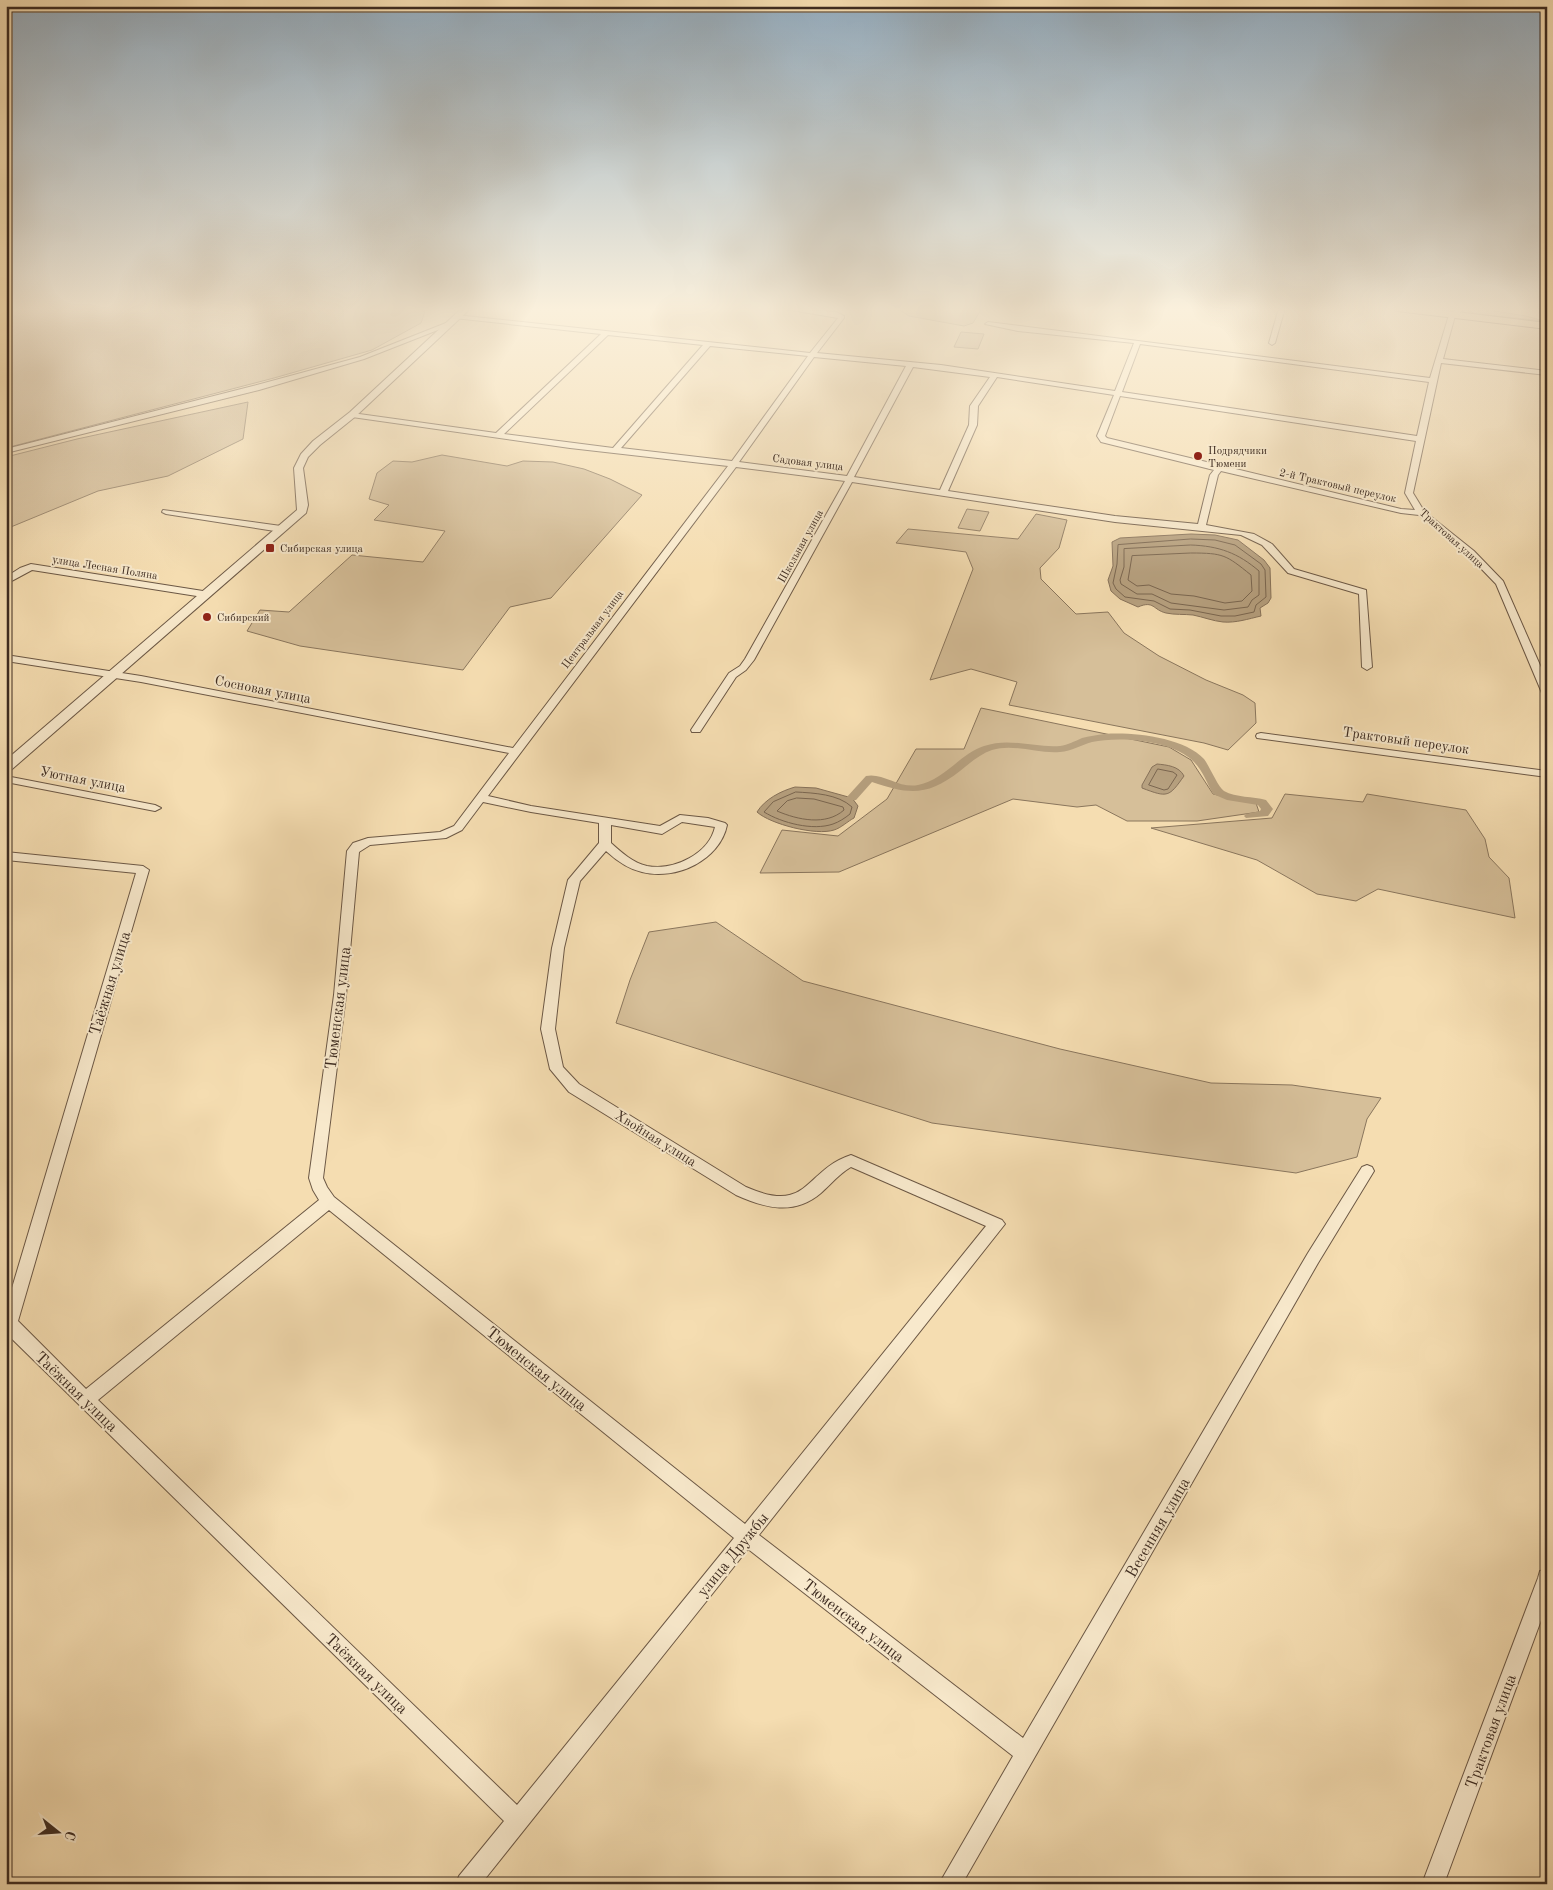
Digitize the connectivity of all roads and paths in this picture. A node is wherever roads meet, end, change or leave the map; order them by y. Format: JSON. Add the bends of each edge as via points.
{"nodes":[{"id":1,"x":218,"y":396,"type":"edge"},
{"id":2,"x":372,"y":396,"type":"edge"},
{"id":3,"x":539,"y":396,"type":"edge"},
{"id":4,"x":662,"y":396,"type":"edge"},
{"id":5,"x":782,"y":396,"type":"edge"},
{"id":6,"x":893,"y":396,"type":"edge"},
{"id":7,"x":981,"y":396,"type":"edge"},
{"id":8,"x":1116,"y":396,"type":"edge"},
{"id":9,"x":1132,"y":396,"type":"edge"},
{"id":10,"x":1429,"y":396,"type":"edge"},
{"id":11,"x":352,"y":415,"type":"junction"},
{"id":12,"x":498,"y":435,"type":"junction"},
{"id":13,"x":1420,"y":439,"type":"junction"},
{"id":14,"x":615,"y":450,"type":"junction"},
{"id":15,"x":6,"y":451,"type":"edge"},
{"id":16,"x":732,"y":465,"type":"junction"},
{"id":17,"x":1219,"y":469,"type":"junction"},
{"id":18,"x":850,"y":479,"type":"junction"},
{"id":19,"x":943,"y":492,"type":"junction"},
{"id":20,"x":166,"y":512,"type":"dead end"},
{"id":21,"x":1421,"y":513,"type":"junction"},
{"id":22,"x":1201,"y":527,"type":"junction"},
{"id":23,"x":281,"y":528,"type":"junction"},
{"id":24,"x":6,"y":581,"type":"edge"},
{"id":25,"x":203,"y":594,"type":"junction"},
{"id":26,"x":6,"y":658,"type":"edge"},
{"id":27,"x":1367,"y":667,"type":"dead end"},
{"id":28,"x":114,"y":674,"type":"junction"},
{"id":29,"x":1547,"y":693,"type":"edge"},
{"id":30,"x":696,"y":730,"type":"dead end"},
{"id":31,"x":1261,"y":736,"type":"dead end"},
{"id":32,"x":515,"y":752,"type":"junction"},
{"id":33,"x":6,"y":767,"type":"edge"},
{"id":34,"x":1547,"y":774,"type":"edge"},
{"id":35,"x":6,"y":779,"type":"edge"},
{"id":36,"x":480,"y":798,"type":"junction"},
{"id":37,"x":155,"y":808,"type":"dead end"},
{"id":38,"x":604,"y":821,"type":"junction"},
{"id":39,"x":605,"y":844,"type":"junction"},
{"id":40,"x":352,"y":851,"type":"joint"},
{"id":41,"x":6,"y":856,"type":"edge"},
{"id":42,"x":1368,"y":1172,"type":"dead end"},
{"id":43,"x":329,"y":1201,"type":"junction"},
{"id":44,"x":997,"y":1224,"type":"joint"},
{"id":45,"x":86,"y":1398,"type":"junction"},
{"id":46,"x":746,"y":1536,"type":"junction"},
{"id":47,"x":1547,"y":1578,"type":"edge"},
{"id":48,"x":1026,"y":1752,"type":"junction"},
{"id":49,"x":518,"y":1820,"type":"junction"},
{"id":50,"x":467,"y":1884,"type":"edge"},
{"id":51,"x":950,"y":1884,"type":"edge"},
{"id":52,"x":1433,"y":1884,"type":"edge"}],
"edges":[{"from":1,"to":15,"type":"street"},
{"from":2,"to":11,"type":"street"},
{"from":3,"to":12,"type":"street"},
{"from":4,"to":14,"type":"street"},
{"from":5,"to":16,"type":"street","name":"Центральная улица"},
{"from":6,"to":18,"type":"street","name":"Школьная улица"},
{"from":7,"to":19,"type":"street","via":[[974,406],[973,425]]},
{"from":8,"to":17,"type":"street","name":"2-й Трактовый переулок","via":[[1102,436],[1104,440]]},
{"from":9,"to":13,"type":"street"},
{"from":10,"to":13,"type":"street","name":"Трактовая улица"},
{"from":11,"to":12,"type":"street","name":"Садовая улица"},
{"from":11,"to":23,"type":"street","via":[[305,455],[299,465],[304,503],[302,511]]},
{"from":12,"to":14,"type":"street","name":"Садовая улица"},
{"from":13,"to":21,"type":"street","name":"Трактовая улица","via":[[1409,493]]},
{"from":14,"to":16,"type":"street","name":"Садовая улица"},
{"from":16,"to":18,"type":"street","name":"Садовая улица"},
{"from":16,"to":32,"type":"street","name":"Центральная улица"},
{"from":17,"to":21,"type":"street","name":"2-й Трактовый переулок"},
{"from":17,"to":22,"type":"street","via":[[1214,475]]},
{"from":18,"to":19,"type":"street","name":"Садовая улица"},
{"from":18,"to":30,"type":"street","name":"Школьная улица","via":[[750,660],[732,675]]},
{"from":19,"to":22,"type":"street","name":"Садовая улица","via":[[1115,519]]},
{"from":20,"to":23,"type":"street"},
{"from":21,"to":29,"type":"street","name":"Трактовая улица","via":[[1471,553],[1500,583]]},
{"from":22,"to":27,"type":"street","name":"Садовая улица","via":[[1253,537],[1265,543],[1280,558],[1284,568],[1364,592]]},
{"from":23,"to":25,"type":"street"},
{"from":24,"to":25,"type":"street","name":"улица Лесная Поляна","via":[[31,567]]},
{"from":25,"to":28,"type":"street"},
{"from":26,"to":28,"type":"street","name":"Сосновая улица"},
{"from":28,"to":32,"type":"street","name":"Сосновая улица"},
{"from":28,"to":33,"type":"street"},
{"from":31,"to":34,"type":"street","name":"Трактовый переулок"},
{"from":32,"to":36,"type":"street","name":"Центральная улица"},
{"from":35,"to":37,"type":"street","name":"Уютная улица"},
{"from":36,"to":38,"type":"street"},
{"from":36,"to":40,"type":"street","name":"Центральная улица","via":[[458,828],[451,832],[368,842]]},
{"from":38,"to":39,"type":"street"},
{"from":38,"to":39,"type":"street","via":[[662,830],[680,818],[722,826],[708,852],[677,868],[646,869],[625,861]]},
{"from":39,"to":44,"type":"street","name":"Хвойная улица","via":[[574,880],[558,948],[548,1029],[557,1069],[574,1088],[741,1191],[765,1202],[788,1202],[810,1193],[839,1165],[851,1161]]},
{"from":40,"to":43,"type":"street","name":"Тюменская улица","via":[[340,995],[316,1178]]},
{"from":41,"to":45,"type":"street","name":"Таёжная улица","via":[[143,870],[10,1322],[15,1331]]},
{"from":42,"to":48,"type":"street","name":"Весенняя улица","via":[[1313,1258]]},
{"from":43,"to":45,"type":"street"},
{"from":43,"to":46,"type":"street","name":"Тюменская улица"},
{"from":44,"to":46,"type":"street","name":"улица Дружбы"},
{"from":45,"to":49,"type":"street","name":"Таёжная улица"},
{"from":46,"to":48,"type":"street","name":"Тюменская улица"},
{"from":46,"to":49,"type":"street","name":"улица Дружбы"},
{"from":47,"to":52,"type":"street","name":"Трактовая улица"},
{"from":48,"to":51,"type":"street","name":"Весенняя улица"},
{"from":49,"to":50,"type":"street","name":"улица Дружбы"}]}
